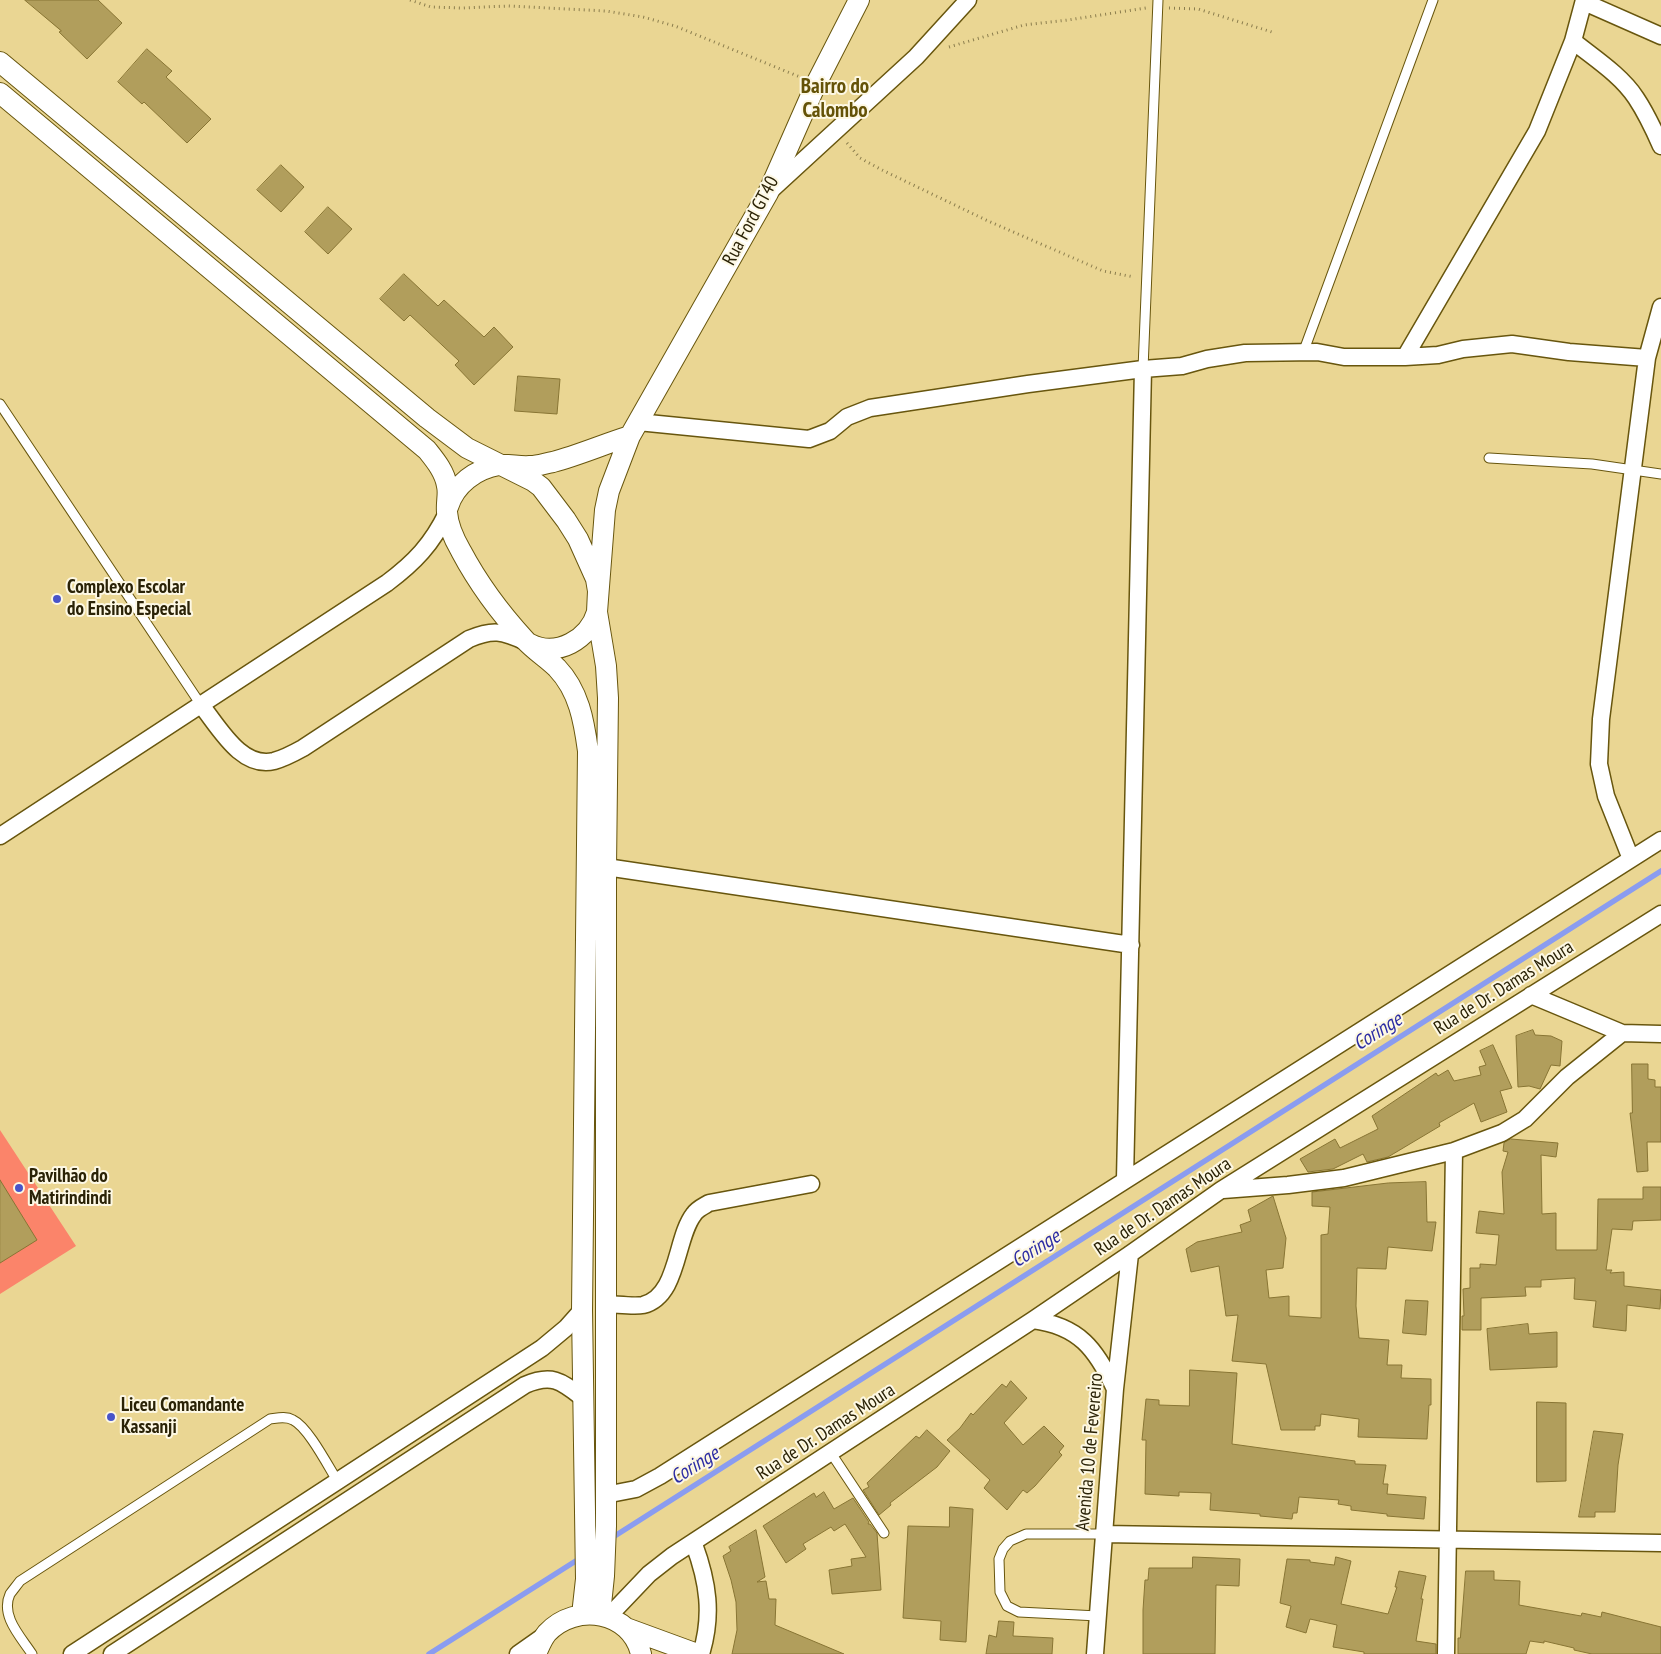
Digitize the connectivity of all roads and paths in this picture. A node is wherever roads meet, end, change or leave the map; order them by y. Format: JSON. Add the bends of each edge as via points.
{"nodes":[{"id":1,"x":410,"y":0,"type":"edge"},
{"id":2,"x":859,"y":0,"type":"edge"},
{"id":3,"x":968,"y":0,"type":"edge"},
{"id":4,"x":1433,"y":0,"type":"edge"},
{"id":5,"x":1584,"y":1,"type":"edge"},
{"id":6,"x":1157,"y":4,"type":"edge"},
{"id":7,"x":1275,"y":34,"type":"dead end"},
{"id":8,"x":1661,"y":36,"type":"edge"},
{"id":9,"x":1572,"y":41,"type":"junction"},
{"id":10,"x":916,"y":58,"type":"junction"},
{"id":11,"x":0,"y":62,"type":"edge"},
{"id":12,"x":816,"y":84,"type":"junction"},
{"id":13,"x":0,"y":94,"type":"edge"},
{"id":14,"x":837,"y":130,"type":"junction"},
{"id":15,"x":1661,"y":146,"type":"edge"},
{"id":16,"x":768,"y":193,"type":"junction"},
{"id":17,"x":1147,"y":279,"type":"junction"},
{"id":18,"x":1661,"y":307,"type":"edge"},
{"id":19,"x":1303,"y":353,"type":"junction"},
{"id":20,"x":1405,"y":357,"type":"junction"},
{"id":21,"x":1647,"y":358,"type":"junction"},
{"id":22,"x":1143,"y":369,"type":"junction"},
{"id":23,"x":0,"y":404,"type":"edge"},
{"id":24,"x":634,"y":429,"type":"junction"},
{"id":25,"x":1490,"y":458,"type":"dead end"},
{"id":26,"x":501,"y":465,"type":"junction"},
{"id":27,"x":1633,"y":470,"type":"junction"},
{"id":28,"x":1661,"y":474,"type":"edge"},
{"id":29,"x":447,"y":513,"type":"junction"},
{"id":30,"x":597,"y":612,"type":"junction"},
{"id":31,"x":526,"y":642,"type":"junction"},
{"id":32,"x":201,"y":705,"type":"junction"},
{"id":33,"x":0,"y":836,"type":"edge"},
{"id":34,"x":1661,"y":840,"type":"edge"},
{"id":35,"x":1631,"y":859,"type":"junction"},
{"id":36,"x":606,"y":867,"type":"junction"},
{"id":37,"x":1661,"y":914,"type":"edge"},
{"id":38,"x":1131,"y":944,"type":"junction"},
{"id":39,"x":1530,"y":995,"type":"junction"},
{"id":40,"x":1622,"y":1032,"type":"junction"},
{"id":41,"x":1661,"y":1034,"type":"edge"},
{"id":42,"x":1454,"y":1151,"type":"junction"},
{"id":43,"x":1125,"y":1179,"type":"junction"},
{"id":44,"x":812,"y":1184,"type":"dead end"},
{"id":45,"x":1221,"y":1190,"type":"junction"},
{"id":46,"x":1130,"y":1254,"type":"junction"},
{"id":47,"x":605,"y":1304,"type":"junction"},
{"id":48,"x":582,"y":1310,"type":"junction"},
{"id":49,"x":1033,"y":1320,"type":"junction"},
{"id":50,"x":1115,"y":1389,"type":"junction"},
{"id":51,"x":584,"y":1399,"type":"junction"},
{"id":52,"x":831,"y":1453,"type":"junction"},
{"id":53,"x":338,"y":1482,"type":"junction"},
{"id":54,"x":605,"y":1495,"type":"junction"},
{"id":55,"x":884,"y":1533,"type":"dead end"},
{"id":56,"x":1103,"y":1534,"type":"junction"},
{"id":57,"x":1447,"y":1540,"type":"junction"},
{"id":58,"x":1661,"y":1543,"type":"edge"},
{"id":59,"x":694,"y":1544,"type":"junction"},
{"id":60,"x":595,"y":1578,"type":"junction"},
{"id":61,"x":597,"y":1615,"type":"junction"},
{"id":62,"x":1098,"y":1616,"type":"junction"},
{"id":63,"x":626,"y":1628,"type":"junction"},
{"id":64,"x":547,"y":1633,"type":"junction"},
{"id":65,"x":32,"y":1654,"type":"edge"},
{"id":66,"x":72,"y":1654,"type":"edge"},
{"id":67,"x":112,"y":1654,"type":"edge"},
{"id":68,"x":518,"y":1654,"type":"edge"},
{"id":69,"x":536,"y":1654,"type":"edge"},
{"id":70,"x":641,"y":1654,"type":"edge"},
{"id":71,"x":697,"y":1654,"type":"edge"},
{"id":72,"x":701,"y":1654,"type":"edge"},
{"id":73,"x":1095,"y":1654,"type":"edge"},
{"id":74,"x":1446,"y":1654,"type":"edge"}],
"edges":[{"from":1,"to":12,"type":"path","via":[[431,7],[508,6],[606,11],[643,17],[675,26]]},
{"from":2,"to":12,"type":"street","name":"Rua Ford GT40"},
{"from":3,"to":10,"type":"street"},
{"from":4,"to":19,"type":"lane"},
{"from":5,"to":8,"type":"street"},
{"from":5,"to":9,"type":"street"},
{"from":6,"to":7,"type":"path","via":[[1198,9]]},
{"from":6,"to":10,"type":"path","via":[[1024,25]]},
{"from":6,"to":17,"type":"lane"},
{"from":9,"to":15,"type":"street","via":[[1619,78],[1636,97]]},
{"from":9,"to":20,"type":"street","via":[[1537,131]]},
{"from":10,"to":14,"type":"street"},
{"from":11,"to":26,"type":"street","via":[[427,418],[467,448]]},
{"from":12,"to":16,"type":"street","name":"Rua Ford GT40"},
{"from":13,"to":29,"type":"street","via":[[427,450],[448,485]]},
{"from":14,"to":16,"type":"street"},
{"from":14,"to":17,"type":"path","via":[[860,158],[986,220],[1103,271]]},
{"from":16,"to":24,"type":"street","name":"Rua Ford GT40"},
{"from":17,"to":22,"type":"lane"},
{"from":18,"to":21,"type":"street"},
{"from":19,"to":20,"type":"street"},
{"from":19,"to":22,"type":"street","via":[[1245,353],[1182,366]]},
{"from":20,"to":21,"type":"street","via":[[1512,344]]},
{"from":21,"to":27,"type":"street"},
{"from":22,"to":24,"type":"street","via":[[870,408],[809,439]]},
{"from":22,"to":38,"type":"street"},
{"from":23,"to":32,"type":"lane"},
{"from":24,"to":26,"type":"street","via":[[572,457],[531,466]]},
{"from":24,"to":30,"type":"street","name":"Rua Ford GT40","via":[[609,491],[605,510]]},
{"from":25,"to":27,"type":"lane","via":[[1592,464]]},
{"from":26,"to":29,"type":"street","via":[[484,469],[467,480],[454,493]]},
{"from":26,"to":30,"type":"street","via":[[541,487],[566,520],[596,579]]},
{"from":27,"to":28,"type":"lane"},
{"from":27,"to":35,"type":"street","via":[[1601,719],[1599,764],[1606,796]]},
{"from":29,"to":31,"type":"street","via":[[452,533],[470,568]]},
{"from":29,"to":32,"type":"street","via":[[429,545],[403,572]]},
{"from":30,"to":31,"type":"street","via":[[588,630],[566,646],[545,649]]},
{"from":30,"to":36,"type":"street","via":[[608,698]]},
{"from":31,"to":32,"type":"street","via":[[503,632],[468,639],[303,748],[273,761],[244,756]]},
{"from":31,"to":48,"type":"street","via":[[557,668],[570,684],[584,719],[588,751]]},
{"from":32,"to":33,"type":"street"},
{"from":34,"to":35,"type":"street"},
{"from":35,"to":43,"type":"street"},
{"from":36,"to":38,"type":"street"},
{"from":36,"to":47,"type":"street"},
{"from":37,"to":39,"type":"street","name":"Rua de Dr. Damas Moura"},
{"from":38,"to":43,"type":"street"},
{"from":39,"to":40,"type":"street"},
{"from":39,"to":45,"type":"street","name":"Rua de Dr. Damas Moura"},
{"from":40,"to":41,"type":"street"},
{"from":40,"to":42,"type":"street","via":[[1567,1077],[1525,1119],[1502,1134]]},
{"from":42,"to":45,"type":"street","via":[[1344,1178]]},
{"from":42,"to":57,"type":"street"},
{"from":43,"to":54,"type":"street","via":[[660,1476],[636,1489]]},
{"from":44,"to":47,"type":"street","via":[[709,1203],[695,1212],[688,1223],[674,1270],[655,1298],[643,1305]]},
{"from":45,"to":46,"type":"street","name":"Rua de Dr. Damas Moura"},
{"from":46,"to":49,"type":"street","name":"Rua de Dr. Damas Moura"},
{"from":46,"to":50,"type":"street","name":"Avenida 10 de Fevereiro"},
{"from":47,"to":54,"type":"street"},
{"from":48,"to":51,"type":"street"},
{"from":48,"to":53,"type":"street","via":[[542,1348]]},
{"from":49,"to":50,"type":"street","via":[[1050,1322],[1080,1337],[1100,1358]]},
{"from":49,"to":52,"type":"street","name":"Rua de Dr. Damas Moura"},
{"from":50,"to":56,"type":"street","name":"Avenida 10 de Fevereiro"},
{"from":51,"to":60,"type":"street","via":[[585,1533]]},
{"from":51,"to":67,"type":"street","via":[[562,1382],[550,1379],[538,1379],[525,1385]]},
{"from":52,"to":55,"type":"lane"},
{"from":52,"to":59,"type":"street","name":"Rua de Dr. Damas Moura"},
{"from":53,"to":65,"type":"lane","via":[[303,1427],[293,1419],[270,1419],[20,1581],[10,1594],[9,1618]]},
{"from":53,"to":66,"type":"street"},
{"from":54,"to":60,"type":"street","via":[[606,1526]]},
{"from":56,"to":57,"type":"street"},
{"from":56,"to":62,"type":"street","name":"Avenida 10 de Fevereiro"},
{"from":56,"to":62,"type":"lane","via":[[1026,1534],[1010,1541],[1000,1560],[1000,1592],[1007,1606],[1014,1610]]},
{"from":57,"to":58,"type":"street"},
{"from":57,"to":74,"type":"street"},
{"from":59,"to":61,"type":"street","name":"Rua de Dr. Damas Moura","via":[[672,1556]]},
{"from":59,"to":72,"type":"street","via":[[708,1598],[706,1639]]},
{"from":60,"to":61,"type":"street"},
{"from":61,"to":63,"type":"street"},
{"from":61,"to":64,"type":"street","via":[[568,1619]]},
{"from":62,"to":73,"type":"street","name":"Avenida 10 de Fevereiro"},
{"from":63,"to":70,"type":"street"},
{"from":63,"to":71,"type":"street"},
{"from":64,"to":68,"type":"street"},
{"from":64,"to":69,"type":"street"}]}
